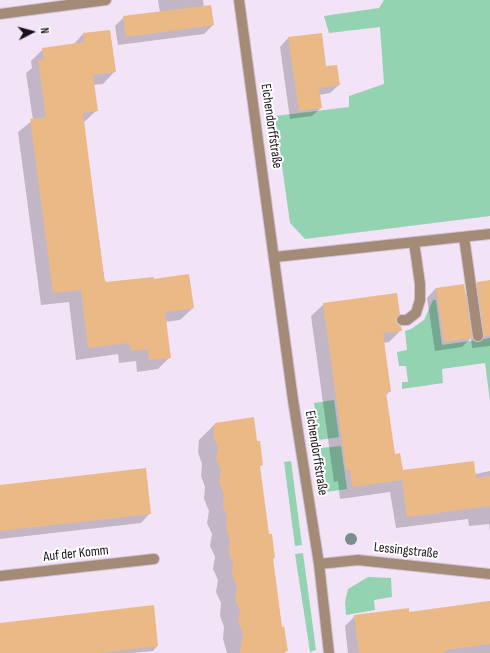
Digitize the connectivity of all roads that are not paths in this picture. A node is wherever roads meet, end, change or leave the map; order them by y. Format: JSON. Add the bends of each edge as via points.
{"nodes":[{"id":1,"x":106,"y":0,"type":"edge"},
{"id":2,"x":239,"y":0,"type":"edge"},
{"id":3,"x":0,"y":14,"type":"edge"},
{"id":4,"x":490,"y":234,"type":"edge"},
{"id":5,"x":464,"y":237,"type":"junction"},
{"id":6,"x":414,"y":242,"type":"junction"},
{"id":7,"x":275,"y":257,"type":"junction"},
{"id":8,"x":402,"y":320,"type":"dead end"},
{"id":9,"x":478,"y":336,"type":"dead end"},
{"id":10,"x":154,"y":559,"type":"dead end"},
{"id":11,"x":319,"y":564,"type":"junction"},
{"id":12,"x":490,"y":574,"type":"edge"},
{"id":13,"x":0,"y":576,"type":"edge"},
{"id":14,"x":329,"y":653,"type":"edge"}],
"edges":[{"from":1,"to":3,"type":"street"},
{"from":2,"to":7,"type":"street","name":"Eichendorffstraße"},
{"from":4,"to":5,"type":"street"},
{"from":5,"to":6,"type":"street"},
{"from":5,"to":9,"type":"street"},
{"from":6,"to":7,"type":"street"},
{"from":6,"to":8,"type":"street","via":[[420,300],[416,313],[407,320]]},
{"from":7,"to":11,"type":"street","name":"Eichendorffstraße","via":[[293,400]]},
{"from":10,"to":13,"type":"street","name":"Auf der Komm"},
{"from":11,"to":12,"type":"street","name":"Lessingstraße","via":[[358,560]]},
{"from":11,"to":14,"type":"street","name":"Eichendorffstraße"}]}
